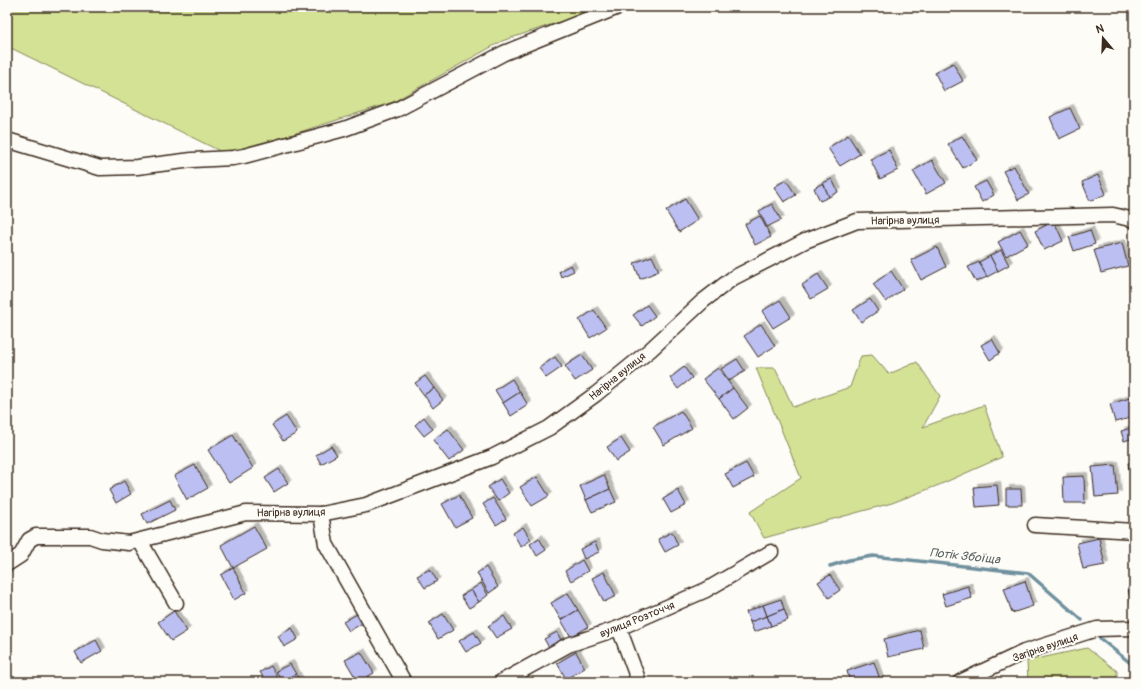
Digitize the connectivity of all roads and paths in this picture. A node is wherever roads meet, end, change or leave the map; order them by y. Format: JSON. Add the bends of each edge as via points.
{"nodes":[{"id":1,"x":618,"y":7,"type":"edge"},
{"id":2,"x":7,"y":140,"type":"edge"},
{"id":3,"x":1134,"y":220,"type":"edge"},
{"id":4,"x":321,"y":514,"type":"junction"},
{"id":5,"x":1035,"y":525,"type":"dead end"},
{"id":6,"x":1134,"y":530,"type":"edge"},
{"id":7,"x":140,"y":541,"type":"junction"},
{"id":8,"x":770,"y":552,"type":"dead end"},
{"id":9,"x":7,"y":564,"type":"edge"},
{"id":10,"x":176,"y":603,"type":"dead end"},
{"id":11,"x":619,"y":628,"type":"junction"},
{"id":12,"x":1134,"y":628,"type":"edge"},
{"id":13,"x":404,"y":682,"type":"edge"},
{"id":14,"x":501,"y":682,"type":"edge"},
{"id":15,"x":639,"y":682,"type":"edge"},
{"id":16,"x":960,"y":682,"type":"edge"}],
"edges":[{"from":1,"to":2,"type":"street","via":[[504,53],[398,109],[344,129],[244,156],[137,167],[100,168]]},
{"from":3,"to":4,"type":"street","name":"Нагірна вулиця","via":[[1113,215],[857,221],[805,241],[733,278],[703,301],[602,390],[549,428],[492,457],[366,505]]},
{"from":4,"to":7,"type":"street","name":"Нагірна вулиця","via":[[246,513]]},
{"from":4,"to":13,"type":"street","via":[[326,544]]},
{"from":5,"to":6,"type":"street"},
{"from":7,"to":9,"type":"street","name":"Нагірна вулиця","via":[[129,543],[90,536],[36,536],[29,540],[21,555]]},
{"from":7,"to":10,"type":"street"},
{"from":8,"to":11,"type":"street","name":"вулиця Розточчя","via":[[706,590]]},
{"from":11,"to":14,"type":"street","name":"вулиця Розточчя","via":[[568,645]]},
{"from":11,"to":15,"type":"street"},
{"from":12,"to":16,"type":"street","name":"Загірна вулиця","via":[[1097,629],[1032,649]]}]}
